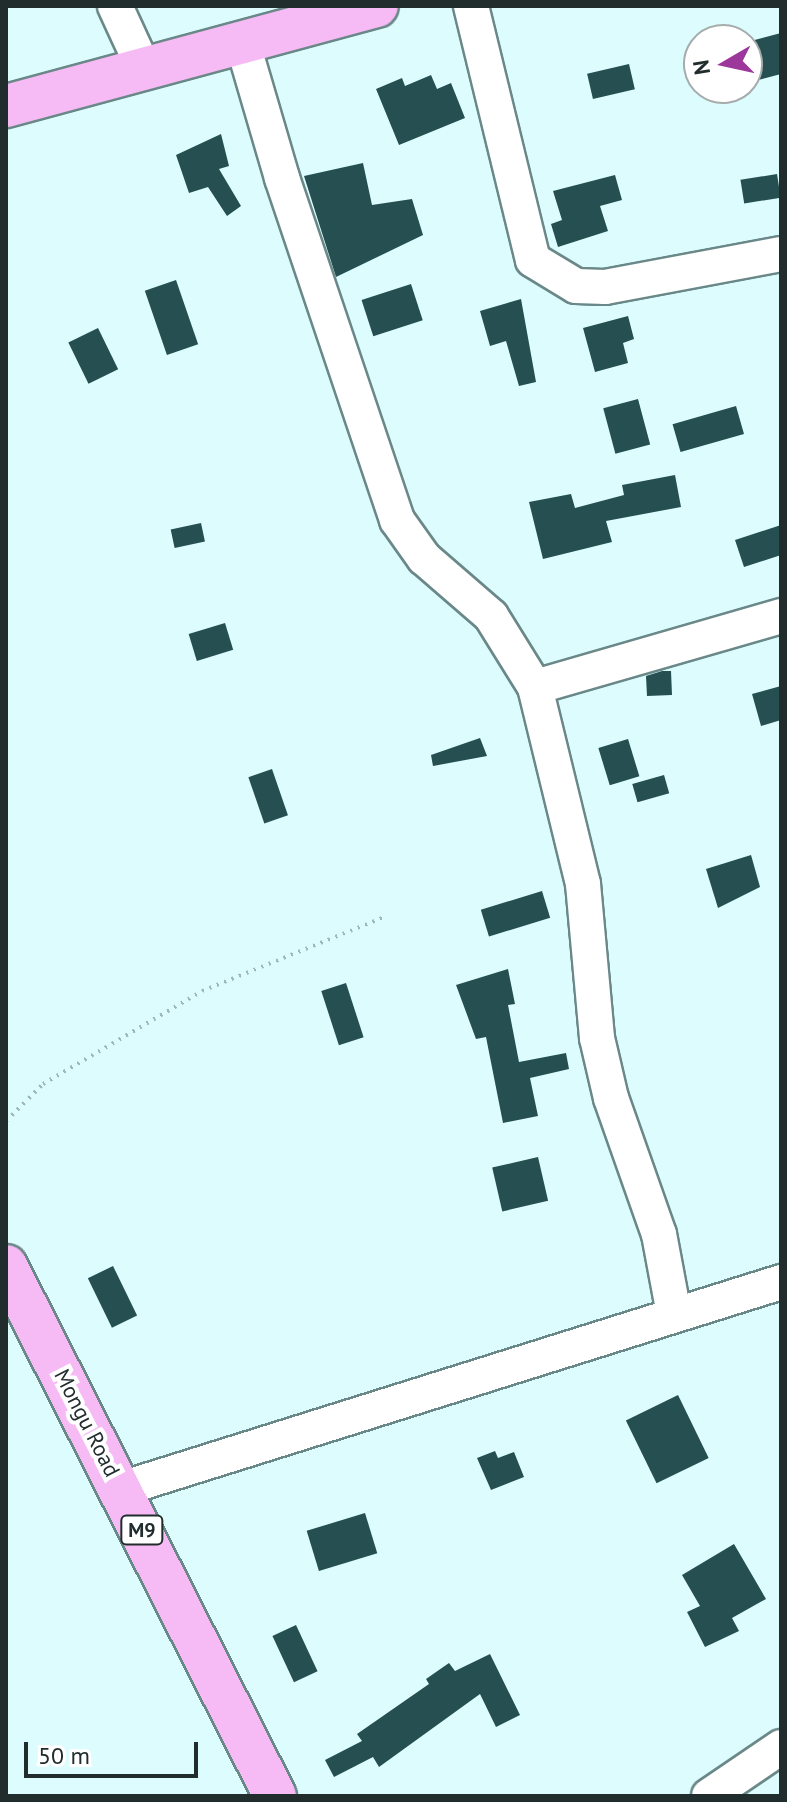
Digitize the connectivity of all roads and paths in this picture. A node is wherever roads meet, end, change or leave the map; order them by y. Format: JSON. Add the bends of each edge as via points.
{"nodes":[{"id":1,"x":115,"y":6,"type":"edge"},
{"id":2,"x":377,"y":6,"type":"edge"},
{"id":3,"x":471,"y":6,"type":"edge"},
{"id":4,"x":242,"y":41,"type":"junction"},
{"id":5,"x":144,"y":69,"type":"junction"},
{"id":6,"x":6,"y":106,"type":"edge"},
{"id":7,"x":781,"y":254,"type":"edge"},
{"id":8,"x":781,"y":616,"type":"edge"},
{"id":9,"x":535,"y":687,"type":"junction"},
{"id":10,"x":384,"y":917,"type":"dead end"},
{"id":11,"x":6,"y":1121,"type":"edge"},
{"id":12,"x":6,"y":1266,"type":"edge"},
{"id":13,"x":781,"y":1282,"type":"edge"},
{"id":14,"x":674,"y":1314,"type":"junction"},
{"id":15,"x":121,"y":1489,"type":"junction"},
{"id":16,"x":781,"y":1747,"type":"edge"},
{"id":17,"x":275,"y":1796,"type":"edge"},
{"id":18,"x":709,"y":1796,"type":"edge"}],
"edges":[{"from":1,"to":5,"type":"street"},
{"from":2,"to":4,"type":"main road"},
{"from":3,"to":7,"type":"street","via":[[533,260],[576,286],[605,287]]},
{"from":4,"to":5,"type":"main road"},
{"from":4,"to":9,"type":"street","via":[[282,178],[397,520],[424,558],[491,616]]},
{"from":5,"to":6,"type":"main road"},
{"from":8,"to":9,"type":"street"},
{"from":9,"to":14,"type":"street","via":[[583,884],[597,1038],[611,1098],[659,1234]]},
{"from":10,"to":11,"type":"path","via":[[202,991],[43,1084]]},
{"from":12,"to":15,"type":"main road","name":"Mongu Road","number":"M9"},
{"from":13,"to":14,"type":"street"},
{"from":14,"to":15,"type":"street","via":[[478,1381]]},
{"from":15,"to":17,"type":"main road","name":"Mongu Road","number":"M9"},
{"from":16,"to":18,"type":"street"}]}
